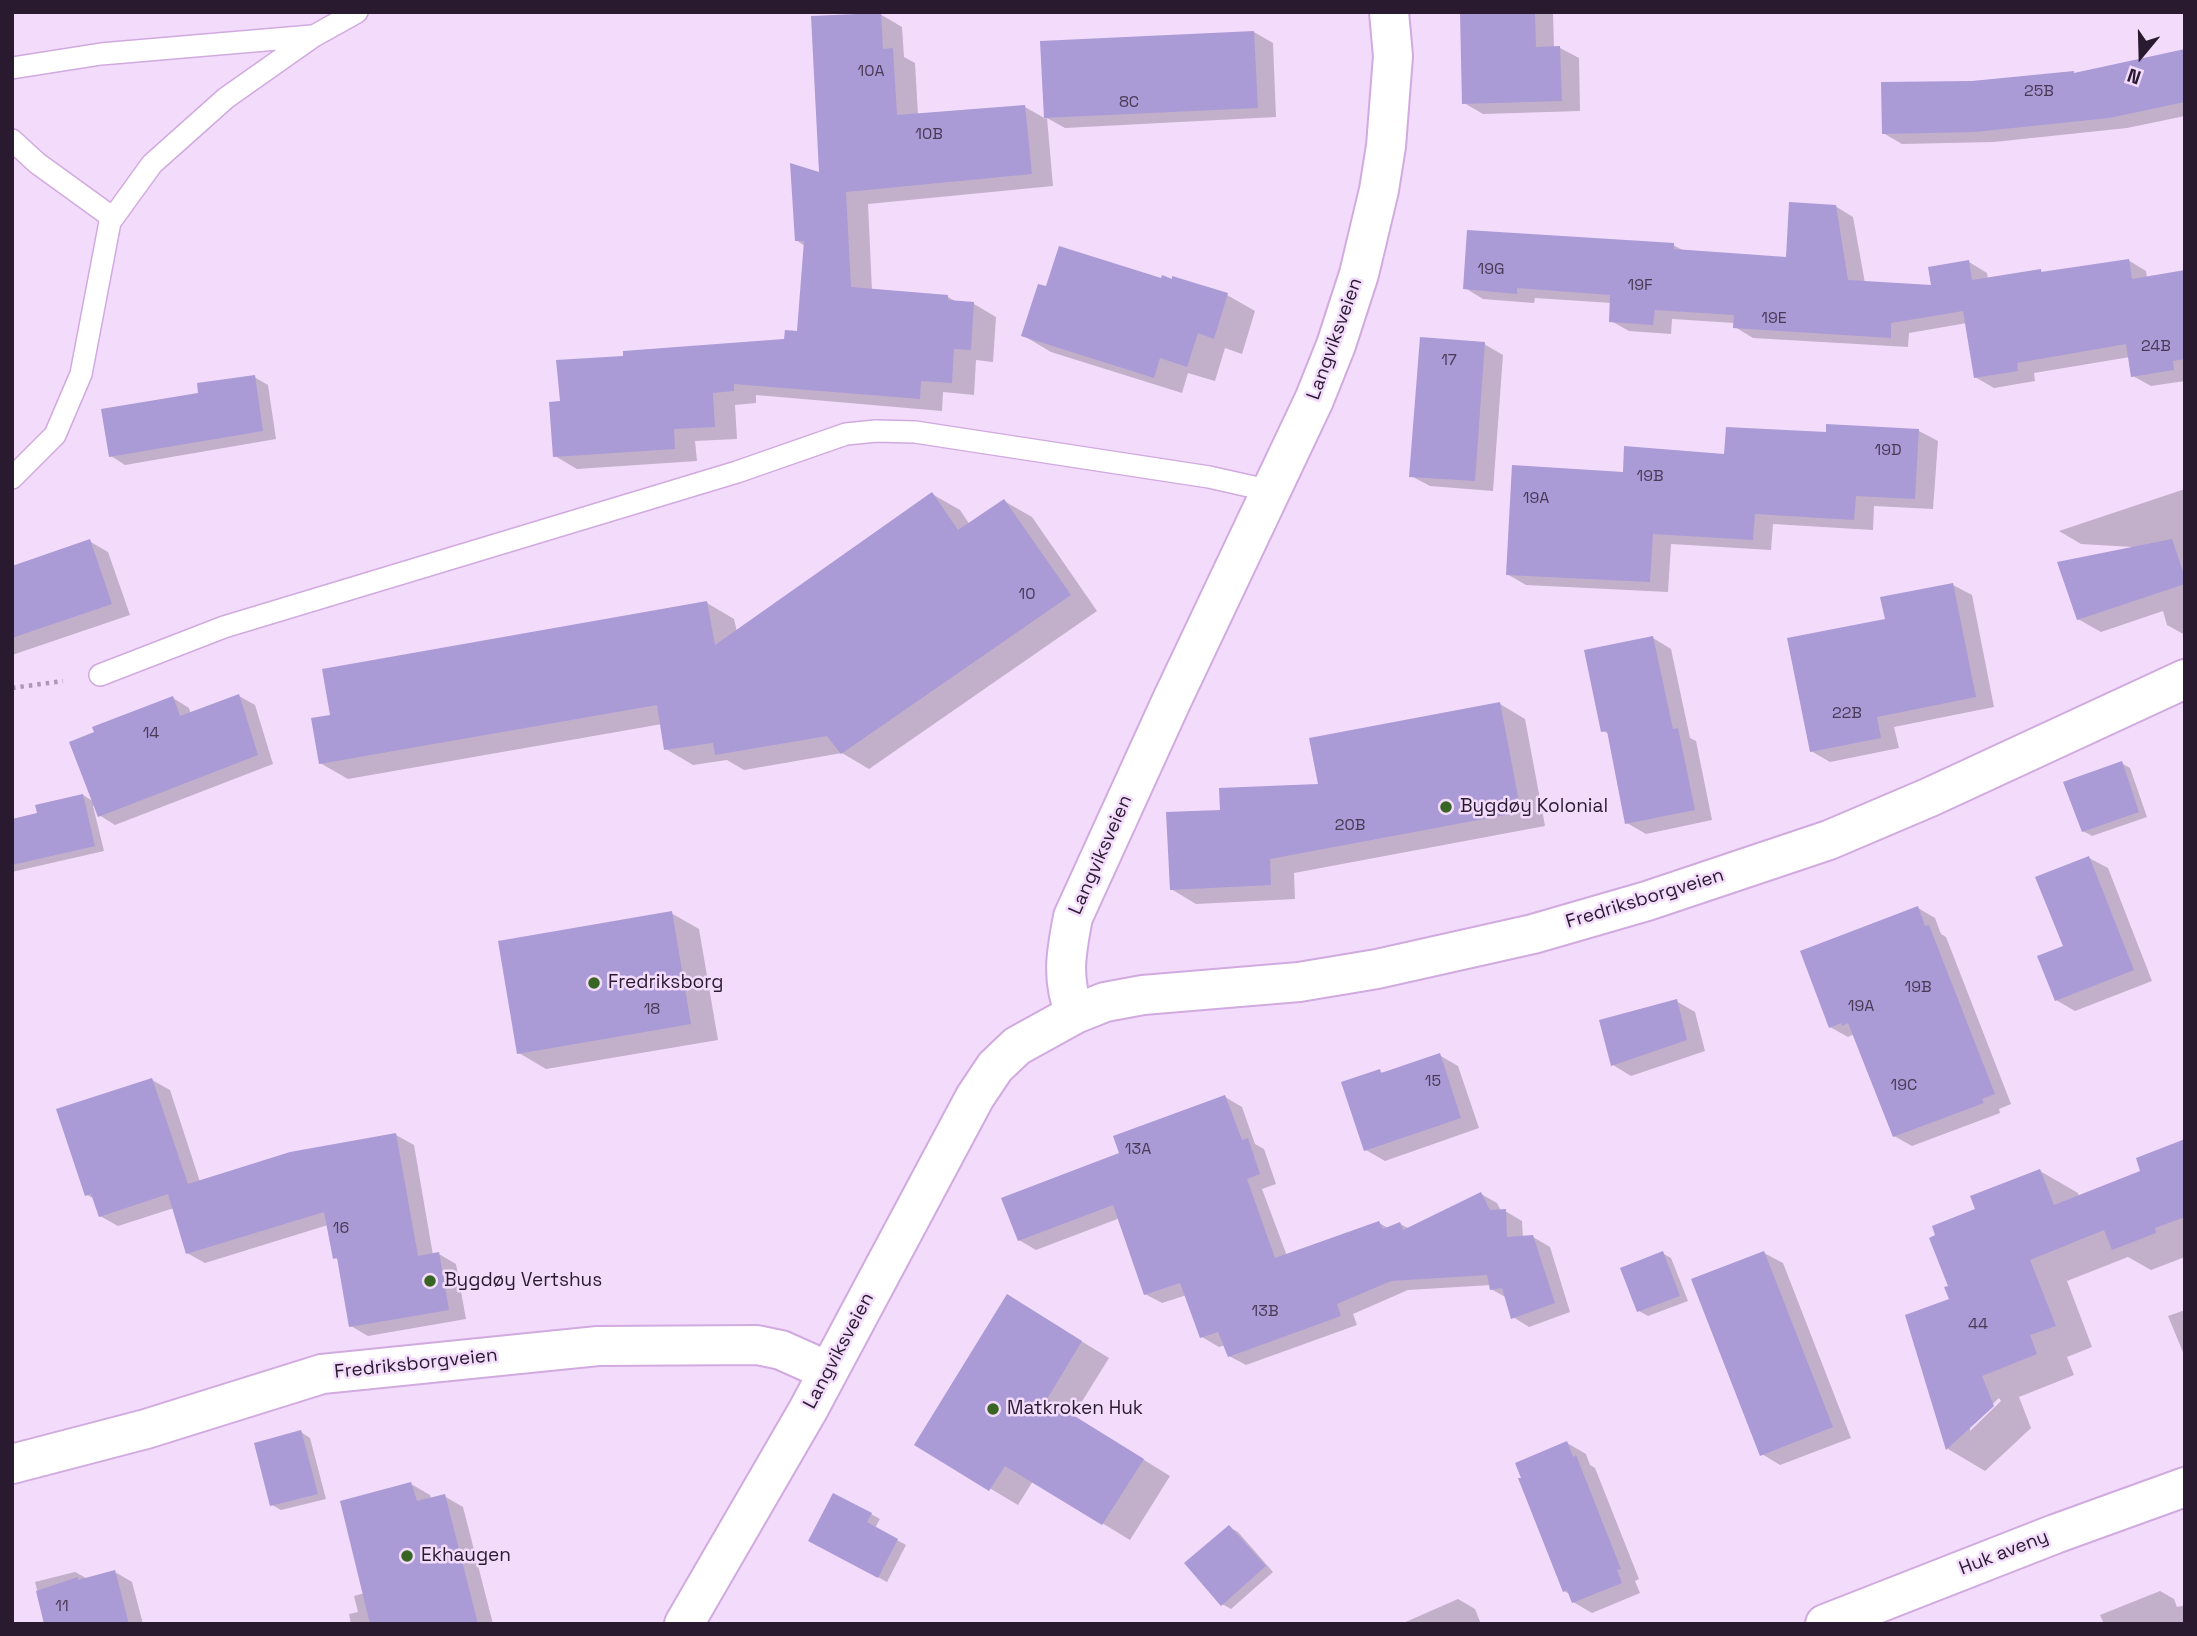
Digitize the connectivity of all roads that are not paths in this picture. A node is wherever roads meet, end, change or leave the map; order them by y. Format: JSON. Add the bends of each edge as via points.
{"nodes":[{"id":1,"x":357,"y":12,"type":"edge"},
{"id":2,"x":1389,"y":12,"type":"edge"},
{"id":3,"x":314,"y":36,"type":"junction"},
{"id":4,"x":12,"y":68,"type":"edge"},
{"id":5,"x":12,"y":140,"type":"edge"},
{"id":6,"x":113,"y":218,"type":"junction"},
{"id":7,"x":12,"y":478,"type":"edge"},
{"id":8,"x":1271,"y":491,"type":"junction"},
{"id":9,"x":100,"y":675,"type":"road end"},
{"id":10,"x":2185,"y":679,"type":"edge"},
{"id":11,"x":1075,"y":1013,"type":"junction"},
{"id":12,"x":828,"y":1371,"type":"junction"},
{"id":13,"x":12,"y":1464,"type":"edge"},
{"id":14,"x":2185,"y":1486,"type":"edge"},
{"id":15,"x":684,"y":1624,"type":"edge"},
{"id":16,"x":1825,"y":1624,"type":"edge"}],
"edges":[{"from":1,"to":3,"type":"lane"},
{"from":2,"to":8,"type":"street","name":"Langviksveien","via":[[1393,56],[1386,146],[1359,274],[1314,400]]},
{"from":3,"to":4,"type":"lane","via":[[100,54]]},
{"from":3,"to":6,"type":"lane","via":[[226,98],[152,164]]},
{"from":5,"to":6,"type":"lane"},
{"from":6,"to":7,"type":"lane","via":[[81,374],[55,435]]},
{"from":8,"to":9,"type":"lane","via":[[1209,477],[915,432],[846,434],[737,472],[224,627]]},
{"from":8,"to":11,"type":"street","name":"Langviksveien","via":[[1073,917],[1065,975]]},
{"from":10,"to":11,"type":"street","name":"Fredriksborgveien","via":[[1840,835],[1647,901],[1377,969],[1299,982],[1143,995]]},
{"from":11,"to":12,"type":"street","name":"Langviksveien","via":[[1017,1046],[995,1067]]},
{"from":12,"to":13,"type":"street","name":"Fredriksborgveien","via":[[781,1350],[757,1345],[598,1346],[322,1374],[146,1429]]},
{"from":12,"to":15,"type":"street","name":"Langviksveien"},
{"from":14,"to":16,"type":"street","name":"Huk aveny"}]}
